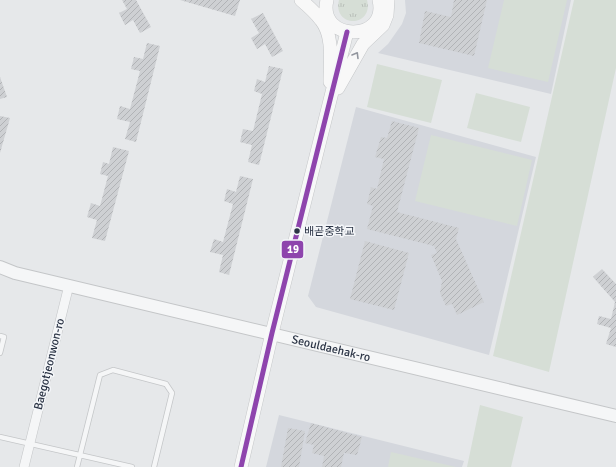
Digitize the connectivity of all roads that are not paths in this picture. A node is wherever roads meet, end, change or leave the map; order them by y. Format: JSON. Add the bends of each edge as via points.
{"nodes":[{"id":1,"x":301,"y":0,"type":"edge"},
{"id":2,"x":327,"y":0,"type":"edge"},
{"id":3,"x":379,"y":0,"type":"edge"},
{"id":4,"x":388,"y":0,"type":"edge"},
{"id":5,"x":347,"y":32,"type":"junction"},
{"id":6,"x":330,"y":101,"type":"junction"},
{"id":7,"x":0,"y":267,"type":"edge"},
{"id":8,"x":69,"y":285,"type":"junction"},
{"id":9,"x":272,"y":333,"type":"junction"},
{"id":10,"x":0,"y":336,"type":"edge"},
{"id":11,"x":0,"y":353,"type":"edge"},
{"id":12,"x":616,"y":416,"type":"edge"},
{"id":13,"x":0,"y":437,"type":"edge"},
{"id":14,"x":30,"y":443,"type":"junction"},
{"id":15,"x":80,"y":455,"type":"junction"},
{"id":16,"x":24,"y":467,"type":"edge"},
{"id":17,"x":77,"y":467,"type":"edge"},
{"id":18,"x":132,"y":467,"type":"edge"},
{"id":19,"x":154,"y":467,"type":"edge"},
{"id":20,"x":242,"y":467,"type":"edge"}],
"edges":[{"from":1,"to":6,"type":"main road","via":[[316,14],[327,30],[330,42]]},
{"from":2,"to":5,"type":"main road","via":[[326,12],[330,20],[335,27]]},
{"from":3,"to":5,"type":"main road","via":[[379,14],[375,22],[360,32]]},
{"from":6,"to":4,"type":"main road","one_way":true,"via":[[363,44],[383,25]]},
{"from":5,"to":6,"type":"main road"},
{"from":6,"to":9,"type":"main road"},
{"from":7,"to":8,"type":"street","name":"Seouldaehak-ro"},
{"from":8,"to":9,"type":"street","name":"Seouldaehak-ro"},
{"from":8,"to":14,"type":"street","name":"Baegotjeonwon-ro"},
{"from":9,"to":12,"type":"street","name":"Seouldaehak-ro"},
{"from":9,"to":20,"type":"main road"},
{"from":10,"to":11,"type":"lane","via":[[4,337]]},
{"from":13,"to":14,"type":"lane"},
{"from":14,"to":15,"type":"lane"},
{"from":14,"to":16,"type":"street","name":"Baegotjeonwon-ro"},
{"from":15,"to":17,"type":"lane"},
{"from":15,"to":18,"type":"lane"},
{"from":15,"to":19,"type":"lane","via":[[100,375],[112,370],[166,384],[172,393]]}]}
